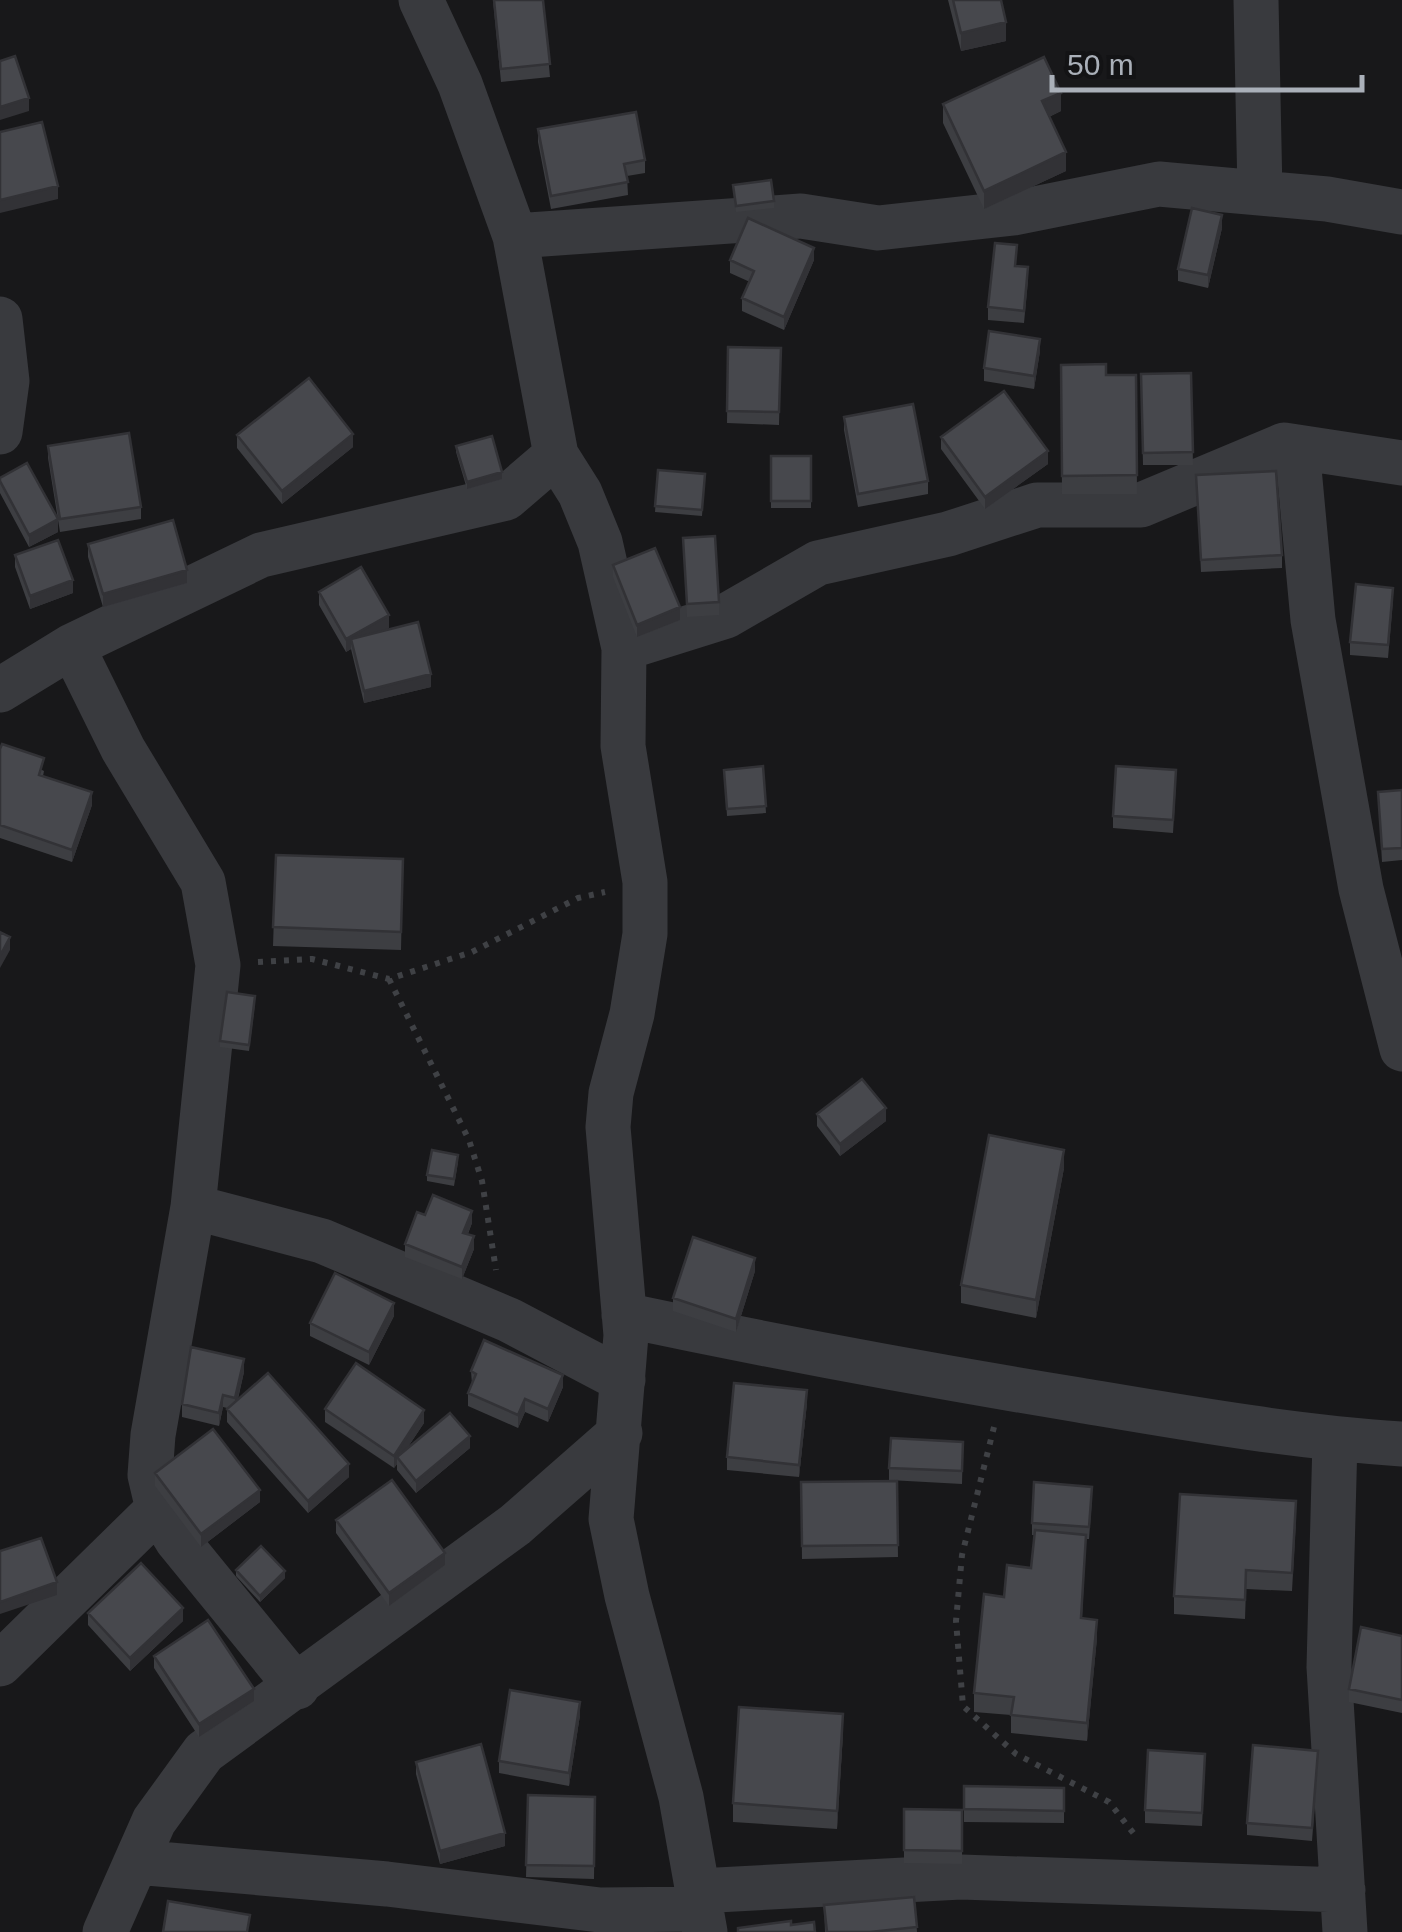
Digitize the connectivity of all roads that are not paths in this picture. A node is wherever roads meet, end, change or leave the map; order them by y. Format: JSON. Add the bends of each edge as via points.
{"nodes":[{"id":1,"x":422,"y":0,"type":"edge"},
{"id":2,"x":1256,"y":0,"type":"edge"},
{"id":3,"x":1260,"y":193,"type":"junction"},
{"id":4,"x":1402,"y":212,"type":"edge"},
{"id":5,"x":515,"y":236,"type":"junction"},
{"id":6,"x":0,"y":319,"type":"edge"},
{"id":7,"x":0,"y":432,"type":"edge"},
{"id":8,"x":1297,"y":447,"type":"junction"},
{"id":9,"x":556,"y":455,"type":"junction"},
{"id":10,"x":1402,"y":463,"type":"edge"},
{"id":11,"x":72,"y":646,"type":"junction"},
{"id":12,"x":624,"y":648,"type":"junction"},
{"id":13,"x":0,"y":690,"type":"edge"},
{"id":14,"x":1402,"y":1046,"type":"edge"},
{"id":15,"x":193,"y":1207,"type":"junction"},
{"id":16,"x":624,"y":1315,"type":"junction"},
{"id":17,"x":624,"y":1380,"type":"junction"},
{"id":18,"x":620,"y":1432,"type":"junction"},
{"id":19,"x":1335,"y":1440,"type":"junction"},
{"id":20,"x":1402,"y":1444,"type":"edge"},
{"id":21,"x":158,"y":1509,"type":"junction"},
{"id":22,"x":0,"y":1664,"type":"edge"},
{"id":23,"x":297,"y":1687,"type":"junction"},
{"id":24,"x":136,"y":1862,"type":"junction"},
{"id":25,"x":702,"y":1910,"type":"edge"},
{"id":26,"x":1344,"y":1911,"type":"edge"},
{"id":27,"x":105,"y":1932,"type":"edge"}],
"edges":[{"from":1,"to":5,"type":"street"},
{"from":2,"to":3,"type":"street"},
{"from":3,"to":4,"type":"street"},
{"from":3,"to":5,"type":"street","via":[[1160,184],[1014,213],[878,228],[802,216]]},
{"from":5,"to":9,"type":"street"},
{"from":6,"to":7,"type":"street","via":[[7,381]]},
{"from":8,"to":10,"type":"street"},
{"from":8,"to":12,"type":"street","via":[[1284,445],[1141,505],[1037,505],[948,534],[818,563],[726,616]]},
{"from":8,"to":14,"type":"street","via":[[1313,620],[1360,889]]},
{"from":9,"to":11,"type":"street","via":[[506,498],[260,555]]},
{"from":9,"to":12,"type":"street","via":[[600,542]]},
{"from":11,"to":13,"type":"street"},
{"from":11,"to":15,"type":"street","via":[[123,749],[203,882],[218,965]]},
{"from":12,"to":16,"type":"street","via":[[623,746],[645,882],[639,972],[608,1126]]},
{"from":15,"to":17,"type":"street","via":[[322,1241],[509,1320]]},
{"from":15,"to":21,"type":"street","via":[[152,1435],[150,1475]]},
{"from":16,"to":17,"type":"street"},
{"from":16,"to":19,"type":"street","via":[[840,1360]]},
{"from":17,"to":18,"type":"street"},
{"from":18,"to":23,"type":"street","via":[[515,1525]]},
{"from":18,"to":25,"type":"street","via":[[611,1519],[615,1545],[682,1797]]},
{"from":19,"to":20,"type":"street"},
{"from":19,"to":26,"type":"street","via":[[1330,1667]]},
{"from":21,"to":22,"type":"street"},
{"from":21,"to":23,"type":"street"},
{"from":23,"to":24,"type":"street","via":[[204,1752],[154,1822]]},
{"from":24,"to":25,"type":"street","via":[[600,1910]]},
{"from":24,"to":27,"type":"street"},
{"from":25,"to":26,"type":"street","via":[[961,1877],[1172,1884]]}]}
